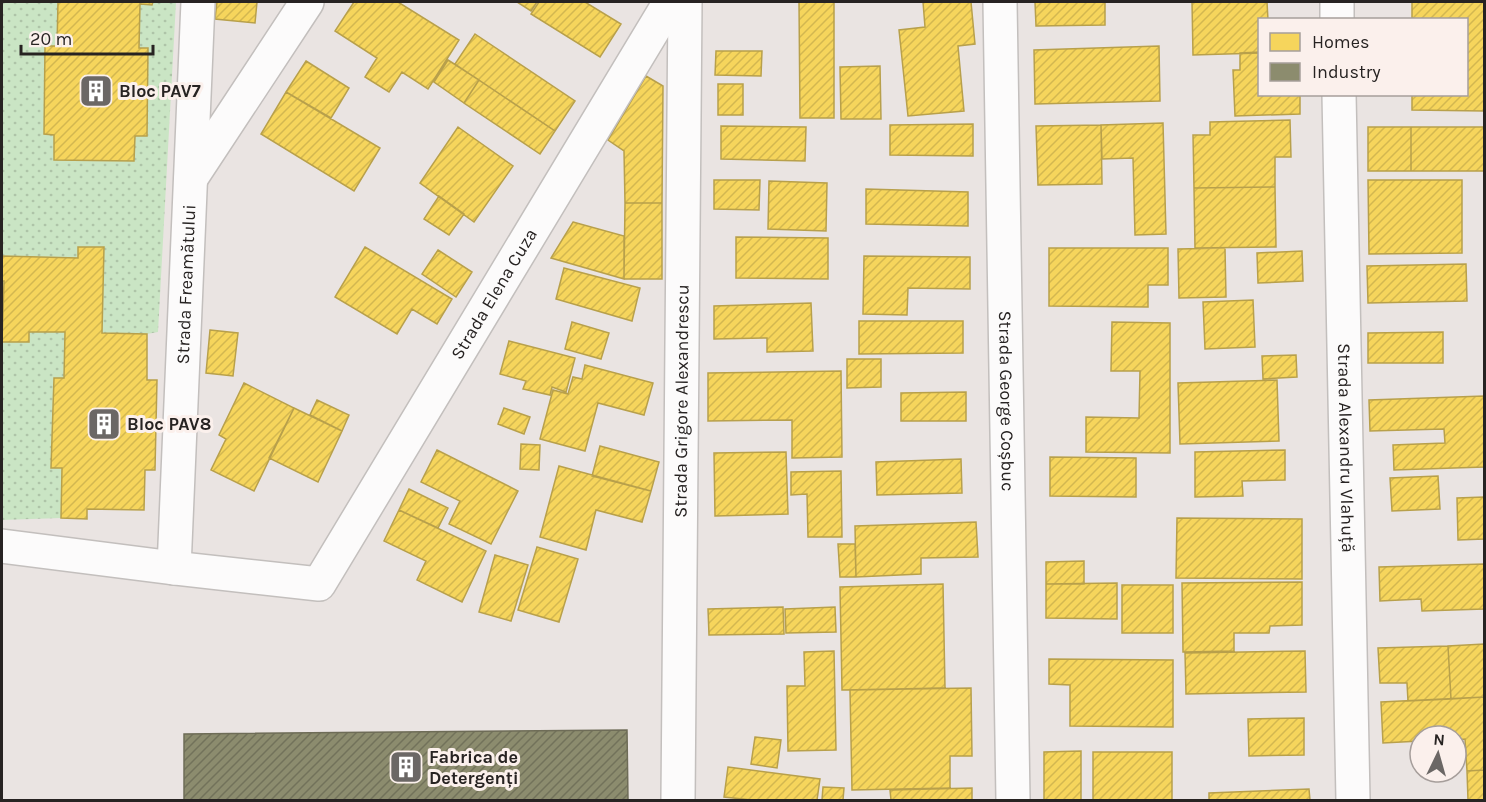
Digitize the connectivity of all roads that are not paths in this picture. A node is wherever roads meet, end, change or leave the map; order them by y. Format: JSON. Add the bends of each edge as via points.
{"nodes":[{"id":1,"x":198,"y":2,"type":"edge"},
{"id":2,"x":307,"y":2,"type":"edge"},
{"id":3,"x":670,"y":2,"type":"edge"},
{"id":4,"x":685,"y":2,"type":"edge"},
{"id":5,"x":1000,"y":2,"type":"edge"},
{"id":6,"x":1337,"y":2,"type":"edge"},
{"id":7,"x":1337,"y":18,"type":"edge"},
{"id":8,"x":1339,"y":96,"type":"edge"},
{"id":9,"x":191,"y":178,"type":"junction"},
{"id":10,"x":2,"y":546,"type":"edge"},
{"id":11,"x":174,"y":568,"type":"junction"},
{"id":12,"x":678,"y":801,"type":"edge"},
{"id":13,"x":1013,"y":801,"type":"edge"},
{"id":14,"x":1353,"y":801,"type":"edge"}],
"edges":[{"from":1,"to":9,"type":"street","name":"Strada Freamătului"},
{"from":2,"to":9,"type":"street"},
{"from":3,"to":11,"type":"street","name":"Strada Elena Cuza","via":[[319,584]]},
{"from":4,"to":12,"type":"street","name":"Strada Grigore Alexandrescu"},
{"from":5,"to":13,"type":"street","name":"Strada George Coșbuc"},
{"from":6,"to":7,"type":"street"},
{"from":8,"to":14,"type":"street","name":"Strada Alexandru Vlahuță"},
{"from":9,"to":11,"type":"street","name":"Strada Freamătului"},
{"from":10,"to":11,"type":"street"}]}
